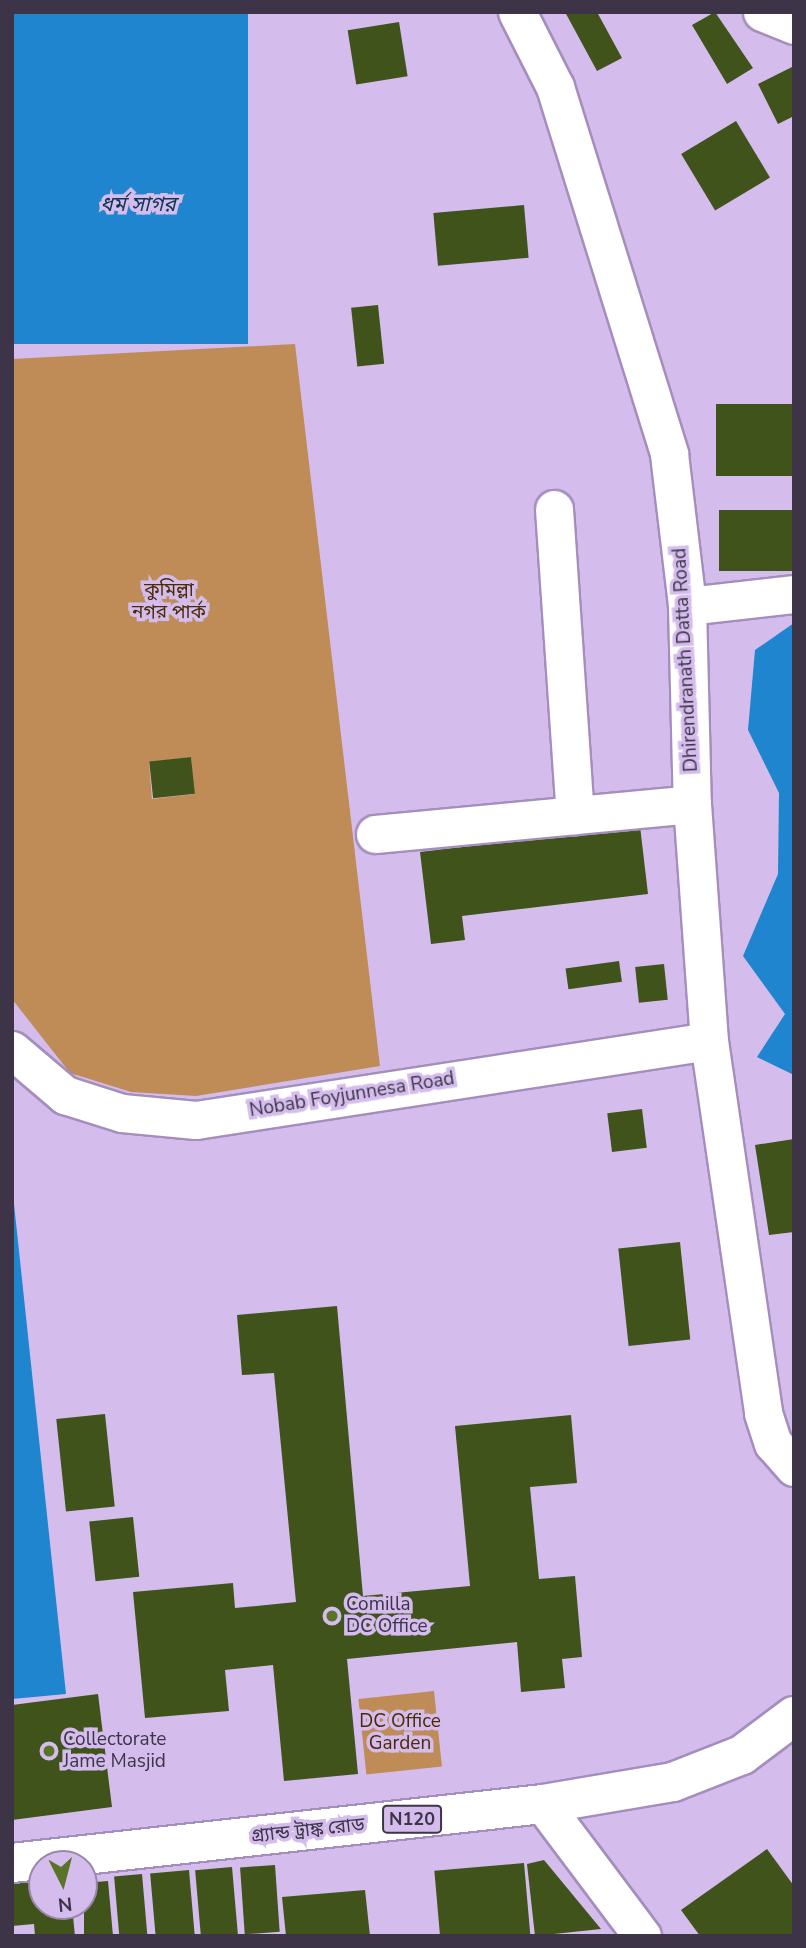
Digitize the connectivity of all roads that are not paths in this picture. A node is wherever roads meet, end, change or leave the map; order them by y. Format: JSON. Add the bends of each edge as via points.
{"nodes":[{"id":1,"x":517,"y":12,"type":"edge"},
{"id":2,"x":762,"y":12,"type":"edge"},
{"id":3,"x":794,"y":25,"type":"edge"},
{"id":4,"x":554,"y":509,"type":"dead end"},
{"id":5,"x":794,"y":594,"type":"edge"},
{"id":6,"x":687,"y":606,"type":"junction"},
{"id":7,"x":692,"y":804,"type":"junction"},
{"id":8,"x":575,"y":815,"type":"junction"},
{"id":9,"x":375,"y":834,"type":"dead end"},
{"id":10,"x":709,"y":1041,"type":"junction"},
{"id":11,"x":12,"y":1050,"type":"edge"},
{"id":12,"x":794,"y":1467,"type":"edge"},
{"id":13,"x":794,"y":1716,"type":"edge"},
{"id":14,"x":543,"y":1804,"type":"junction"},
{"id":15,"x":12,"y":1863,"type":"edge"},
{"id":16,"x":642,"y":1936,"type":"edge"}],
"edges":[{"from":1,"to":6,"type":"street","name":"Dhirendranath Datta Road","via":[[555,86],[669,454]]},
{"from":2,"to":3,"type":"street"},
{"from":4,"to":8,"type":"street"},
{"from":5,"to":6,"type":"street"},
{"from":6,"to":7,"type":"street","name":"Dhirendranath Datta Road"},
{"from":7,"to":8,"type":"street"},
{"from":7,"to":10,"type":"street","name":"Dhirendranath Datta Road"},
{"from":8,"to":9,"type":"street"},
{"from":10,"to":11,"type":"street","name":"Nobab Foyjunnesa Road","via":[[196,1120],[122,1113],[65,1095]]},
{"from":10,"to":12,"type":"street","name":"Dhirendranath Datta Road","via":[[763,1413],[773,1443]]},
{"from":13,"to":14,"type":"highway","name":"গ্র্যান্ড ট্রাঙ্ক রোড","number":"N120","via":[[771,1737],[706,1772]]},
{"from":14,"to":15,"type":"highway","name":"গ্র্যান্ড ট্রাঙ্ক রোড","number":"N120"},
{"from":14,"to":16,"type":"street"}]}
